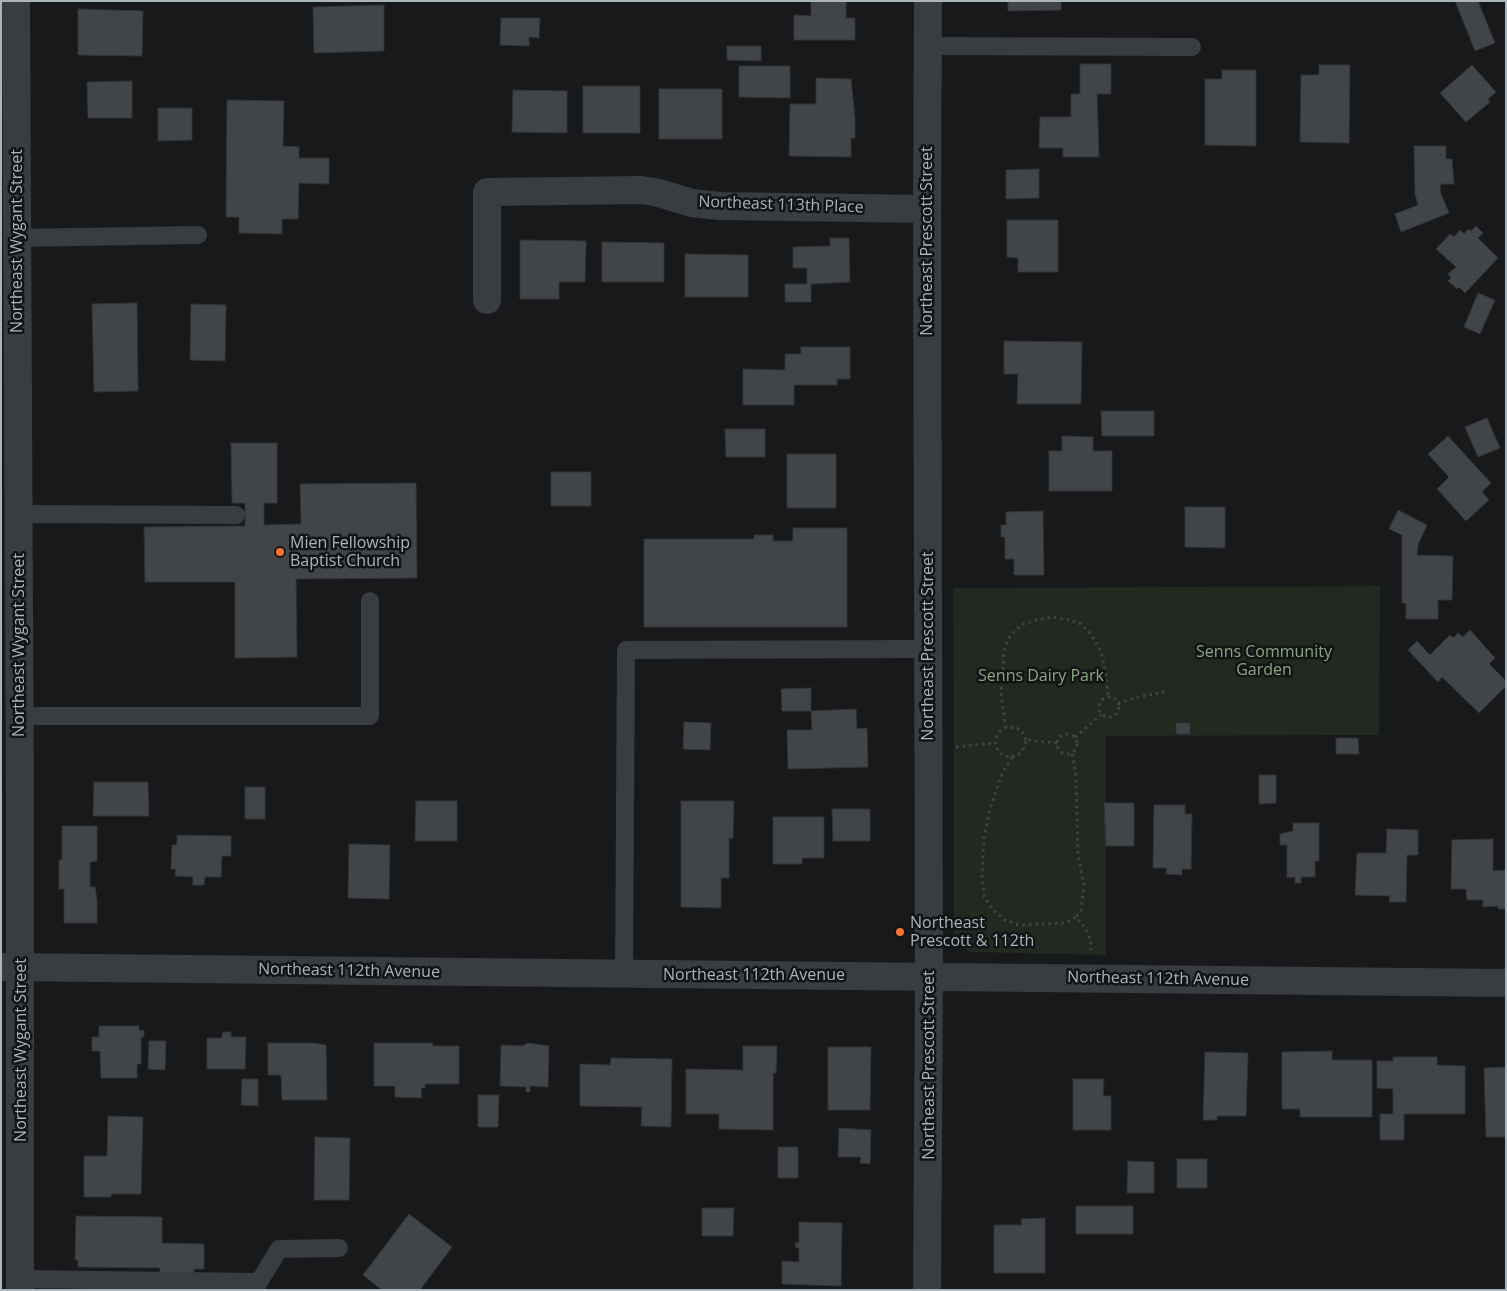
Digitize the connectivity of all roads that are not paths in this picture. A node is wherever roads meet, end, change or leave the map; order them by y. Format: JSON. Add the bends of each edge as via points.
{"nodes":[{"id":1,"x":16,"y":1,"type":"edge"},
{"id":2,"x":928,"y":1,"type":"edge"},
{"id":3,"x":928,"y":46,"type":"junction"},
{"id":4,"x":1192,"y":47,"type":"dead end"},
{"id":5,"x":927,"y":209,"type":"junction"},
{"id":6,"x":198,"y":235,"type":"dead end"},
{"id":7,"x":17,"y":238,"type":"junction"},
{"id":8,"x":488,"y":300,"type":"dead end"},
{"id":9,"x":19,"y":514,"type":"junction"},
{"id":10,"x":236,"y":514,"type":"dead end"},
{"id":11,"x":370,"y":601,"type":"dead end"},
{"id":12,"x":928,"y":649,"type":"junction"},
{"id":13,"x":20,"y":716,"type":"junction"},
{"id":14,"x":11,"y":967,"type":"edge"},
{"id":15,"x":624,"y":974,"type":"junction"},
{"id":16,"x":929,"y":976,"type":"junction"},
{"id":17,"x":1506,"y":983,"type":"edge"},
{"id":18,"x":338,"y":1248,"type":"dead end"},
{"id":19,"x":20,"y":1284,"type":"edge"},
{"id":20,"x":927,"y":1290,"type":"edge"}],
"edges":[{"from":1,"to":7,"type":"street","name":"Northeast Wygant Street"},
{"from":2,"to":3,"type":"street","name":"Northeast Prescott Street"},
{"from":3,"to":4,"type":"lane"},
{"from":3,"to":5,"type":"street","name":"Northeast Prescott Street"},
{"from":5,"to":8,"type":"street","name":"Northeast 113th Place","via":[[719,206],[641,190],[488,192]]},
{"from":5,"to":12,"type":"street","name":"Northeast Prescott Street"},
{"from":6,"to":7,"type":"lane"},
{"from":7,"to":9,"type":"street","name":"Northeast Wygant Street"},
{"from":9,"to":10,"type":"lane"},
{"from":9,"to":13,"type":"street","name":"Northeast Wygant Street"},
{"from":11,"to":13,"type":"lane","via":[[370,716]]},
{"from":12,"to":15,"type":"lane","via":[[626,650]]},
{"from":12,"to":16,"type":"street","name":"Northeast Prescott Street"},
{"from":13,"to":14,"type":"street","name":"Northeast Wygant Street"},
{"from":14,"to":15,"type":"street","name":"Northeast 112th Avenue"},
{"from":14,"to":19,"type":"street","name":"Northeast Wygant Street"},
{"from":15,"to":16,"type":"street","name":"Northeast 112th Avenue"},
{"from":16,"to":17,"type":"street","name":"Northeast 112th Avenue"},
{"from":16,"to":20,"type":"street","name":"Northeast Prescott Street"},
{"from":18,"to":19,"type":"lane","via":[[279,1248],[259,1282]]}]}
